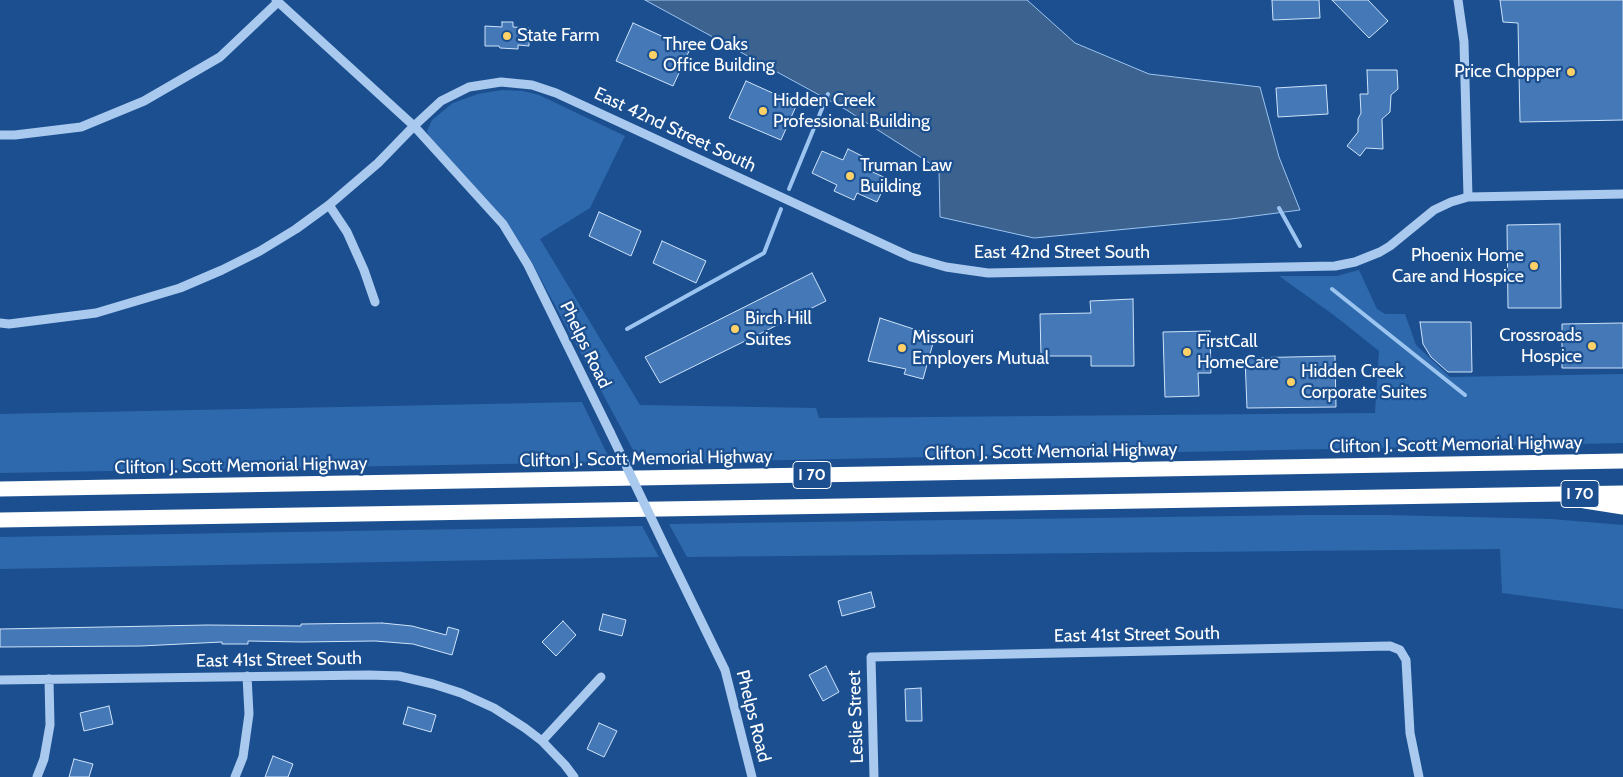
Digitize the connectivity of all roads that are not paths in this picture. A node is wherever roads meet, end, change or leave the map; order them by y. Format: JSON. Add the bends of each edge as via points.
{"nodes":[{"id":1,"x":1458,"y":0,"type":"edge"},
{"id":2,"x":277,"y":1,"type":"edge"},
{"id":3,"x":414,"y":126,"type":"junction"},
{"id":4,"x":0,"y":135,"type":"edge"},
{"id":5,"x":1623,"y":194,"type":"edge"},
{"id":6,"x":1468,"y":197,"type":"junction"},
{"id":7,"x":329,"y":205,"type":"junction"},
{"id":8,"x":375,"y":302,"type":"dead end"},
{"id":9,"x":0,"y":324,"type":"edge"},
{"id":10,"x":1623,"y":461,"type":"edge"},
{"id":11,"x":0,"y":489,"type":"edge"},
{"id":12,"x":1623,"y":493,"type":"edge"},
{"id":13,"x":1537,"y":495,"type":"junction"},
{"id":14,"x":1623,"y":507,"type":"edge"},
{"id":15,"x":0,"y":520,"type":"edge"},
{"id":16,"x":871,"y":657,"type":"joint"},
{"id":17,"x":247,"y":676,"type":"junction"},
{"id":18,"x":601,"y":677,"type":"dead end"},
{"id":19,"x":49,"y":679,"type":"junction"},
{"id":20,"x":0,"y":680,"type":"edge"},
{"id":21,"x":542,"y":742,"type":"junction"},
{"id":22,"x":37,"y":777,"type":"edge"},
{"id":23,"x":235,"y":777,"type":"edge"},
{"id":24,"x":574,"y":777,"type":"edge"},
{"id":25,"x":752,"y":777,"type":"edge"},
{"id":26,"x":874,"y":777,"type":"edge"},
{"id":27,"x":1419,"y":777,"type":"edge"}],
"edges":[{"from":1,"to":6,"type":"street","via":[[1464,42]]},
{"from":2,"to":3,"type":"street","name":"Phelps Road"},
{"from":2,"to":4,"type":"street","via":[[220,56],[144,101],[81,127]]},
{"from":3,"to":6,"type":"street","name":"East 42nd Street South","via":[[441,101],[469,87],[501,82],[532,85],[556,93],[911,257],[946,267],[988,273],[1335,266],[1380,252],[1434,210]]},
{"from":3,"to":7,"type":"street","name":"East 42nd Street South","via":[[378,163]]},
{"from":3,"to":25,"type":"street","name":"Phelps Road","bridge":true,"via":[[503,224],[528,265],[725,670]]},
{"from":5,"to":6,"type":"street","name":"East 42nd Street South"},
{"from":7,"to":8,"type":"street","via":[[347,232]]},
{"from":7,"to":9,"type":"street","name":"East 42nd Street South","via":[[260,251],[180,288],[96,313]]},
{"from":10,"to":11,"type":"highway","name":"Clifton J. Scott Memorial Highway","number":"I 70"},
{"from":12,"to":13,"type":"highway","number":"I 70"},
{"from":13,"to":14,"type":"highway"},
{"from":13,"to":15,"type":"highway","number":"I 70"},
{"from":16,"to":26,"type":"street","name":"Leslie Street"},
{"from":16,"to":27,"type":"street","name":"East 41st Street South","via":[[1390,646],[1403,653],[1407,668],[1410,733]]},
{"from":17,"to":19,"type":"street","name":"East 41st Street South"},
{"from":17,"to":21,"type":"street","name":"East 41st Street South","via":[[399,676],[461,693],[494,708]]},
{"from":17,"to":23,"type":"street","via":[[249,714],[243,757]]},
{"from":18,"to":21,"type":"street"},
{"from":19,"to":20,"type":"street","name":"East 41st Street South"},
{"from":19,"to":22,"type":"street","via":[[50,725]]},
{"from":21,"to":24,"type":"street","name":"East 41st Street South"}]}
